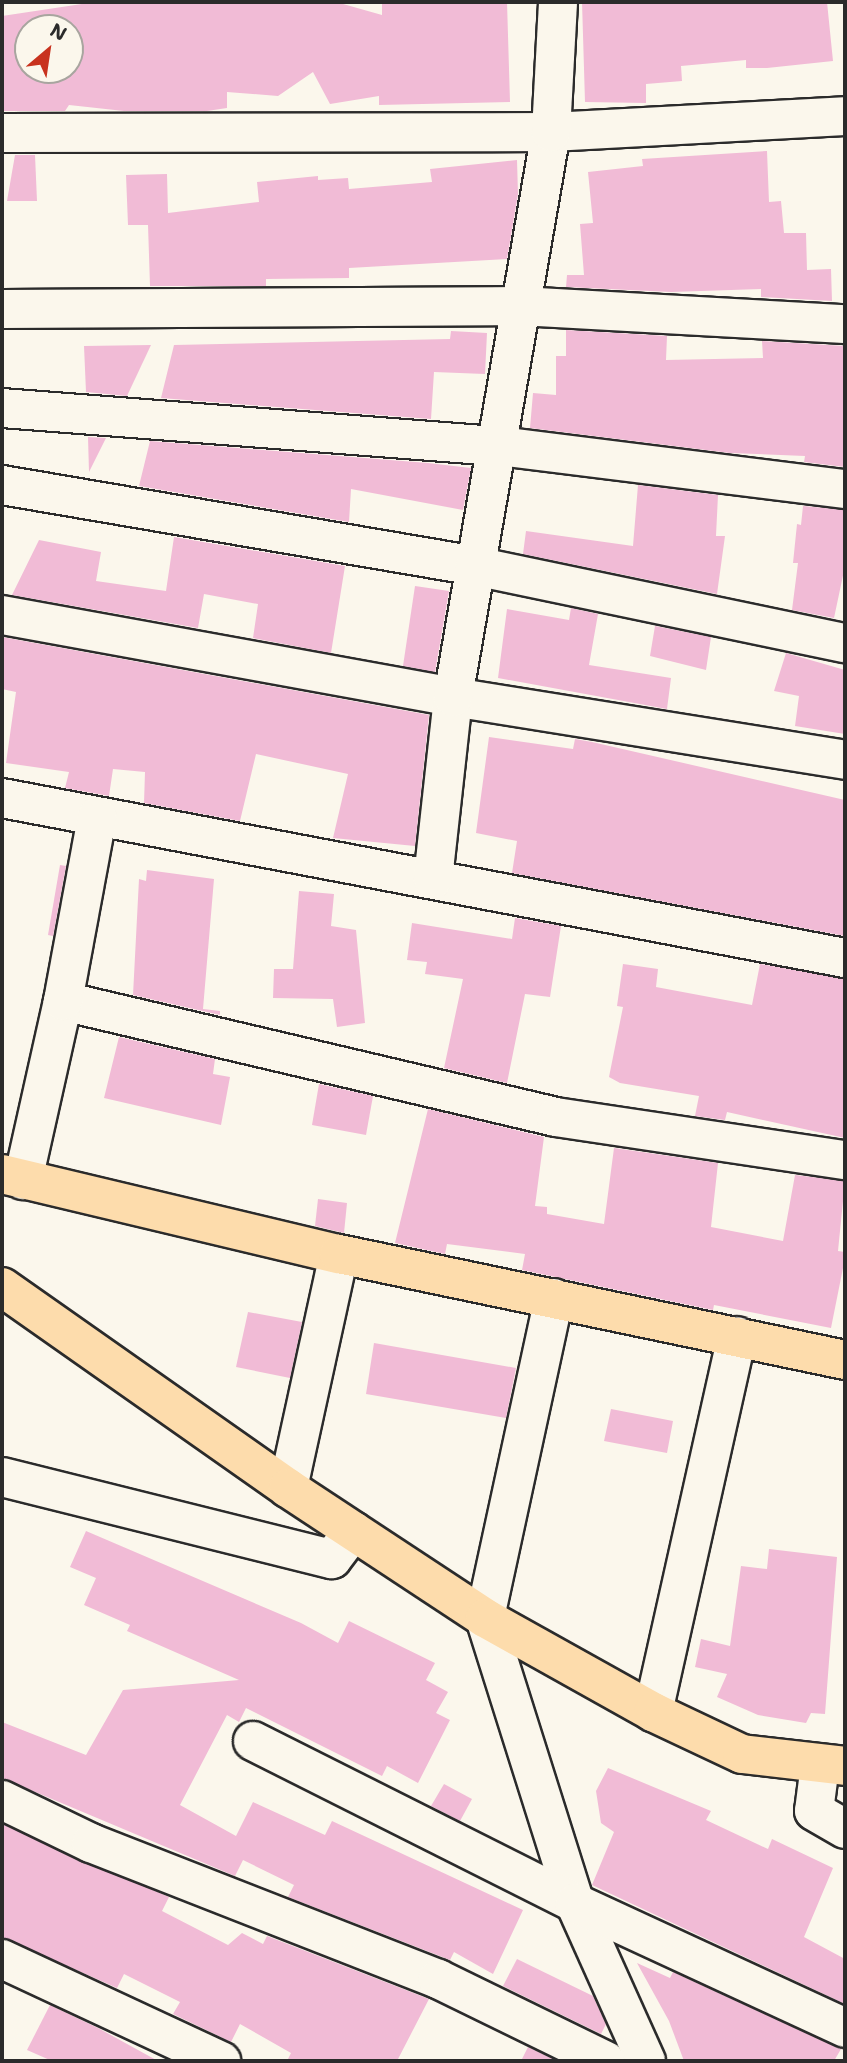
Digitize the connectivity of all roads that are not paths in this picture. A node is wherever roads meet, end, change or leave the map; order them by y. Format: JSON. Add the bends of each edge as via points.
{"nodes":[{"id":1,"x":558,"y":2,"type":"edge"},
{"id":2,"x":845,"y":116,"type":"edge"},
{"id":3,"x":551,"y":132,"type":"junction"},
{"id":4,"x":2,"y":133,"type":"edge"},
{"id":5,"x":520,"y":306,"type":"junction"},
{"id":6,"x":2,"y":309,"type":"edge"},
{"id":7,"x":845,"y":324,"type":"edge"},
{"id":8,"x":2,"y":408,"type":"edge"},
{"id":9,"x":499,"y":446,"type":"junction"},
{"id":10,"x":2,"y":485,"type":"edge"},
{"id":11,"x":845,"y":489,"type":"edge"},
{"id":12,"x":475,"y":566,"type":"junction"},
{"id":13,"x":2,"y":615,"type":"edge"},
{"id":14,"x":845,"y":643,"type":"edge"},
{"id":15,"x":453,"y":697,"type":"junction"},
{"id":16,"x":845,"y":760,"type":"edge"},
{"id":17,"x":2,"y":798,"type":"edge"},
{"id":18,"x":97,"y":817,"type":"junction"},
{"id":19,"x":433,"y":879,"type":"junction"},
{"id":20,"x":845,"y":958,"type":"edge"},
{"id":21,"x":63,"y":1001,"type":"junction"},
{"id":22,"x":845,"y":1160,"type":"edge"},
{"id":23,"x":12,"y":1177,"type":"edge"},
{"id":24,"x":339,"y":1254,"type":"junction"},
{"id":25,"x":2,"y":1287,"type":"edge"},
{"id":26,"x":554,"y":1298,"type":"junction"},
{"id":27,"x":737,"y":1336,"type":"junction"},
{"id":28,"x":845,"y":1360,"type":"edge"},
{"id":29,"x":2,"y":1477,"type":"edge"},
{"id":30,"x":288,"y":1488,"type":"junction"},
{"id":31,"x":353,"y":1531,"type":"junction"},
{"id":32,"x":485,"y":1618,"type":"junction"},
{"id":33,"x":653,"y":1712,"type":"junction"},
{"id":34,"x":253,"y":1741,"type":"dead end"},
{"id":35,"x":833,"y":1766,"type":"edge"},
{"id":36,"x":2,"y":1800,"type":"edge"},
{"id":37,"x":845,"y":1829,"type":"edge"},
{"id":38,"x":575,"y":1903,"type":"junction"},
{"id":39,"x":2,"y":1959,"type":"edge"},
{"id":40,"x":845,"y":2028,"type":"edge"},
{"id":41,"x":221,"y":2061,"type":"edge"},
{"id":42,"x":606,"y":2061,"type":"edge"},
{"id":43,"x":646,"y":2061,"type":"edge"}],
"edges":[{"from":1,"to":3,"type":"street"},
{"from":2,"to":3,"type":"street"},
{"from":3,"to":4,"type":"street"},
{"from":3,"to":5,"type":"street"},
{"from":5,"to":6,"type":"street"},
{"from":5,"to":7,"type":"street"},
{"from":5,"to":9,"type":"street"},
{"from":8,"to":9,"type":"street"},
{"from":9,"to":11,"type":"street"},
{"from":9,"to":12,"type":"street"},
{"from":10,"to":12,"type":"street"},
{"from":12,"to":14,"type":"street"},
{"from":12,"to":15,"type":"street"},
{"from":13,"to":15,"type":"street"},
{"from":15,"to":16,"type":"street"},
{"from":15,"to":19,"type":"street"},
{"from":17,"to":18,"type":"street"},
{"from":18,"to":19,"type":"street"},
{"from":18,"to":21,"type":"street"},
{"from":19,"to":20,"type":"street"},
{"from":21,"to":22,"type":"street","via":[[556,1117]]},
{"from":21,"to":23,"type":"street"},
{"from":23,"to":24,"type":"main road"},
{"from":24,"to":26,"type":"main road"},
{"from":24,"to":30,"type":"street"},
{"from":25,"to":30,"type":"main road"},
{"from":26,"to":27,"type":"main road"},
{"from":26,"to":32,"type":"street"},
{"from":27,"to":28,"type":"main road"},
{"from":27,"to":33,"type":"street"},
{"from":29,"to":31,"type":"street","via":[[332,1559]]},
{"from":30,"to":31,"type":"main road"},
{"from":31,"to":32,"type":"main road"},
{"from":32,"to":33,"type":"main road"},
{"from":32,"to":38,"type":"street"},
{"from":33,"to":35,"type":"main road","via":[[742,1754]]},
{"from":34,"to":38,"type":"street"},
{"from":35,"to":37,"type":"street","via":[[814,1811]]},
{"from":36,"to":42,"type":"street","via":[[92,1843],[438,1979]]},
{"from":38,"to":40,"type":"street"},
{"from":38,"to":43,"type":"street"},
{"from":39,"to":41,"type":"street"}]}
